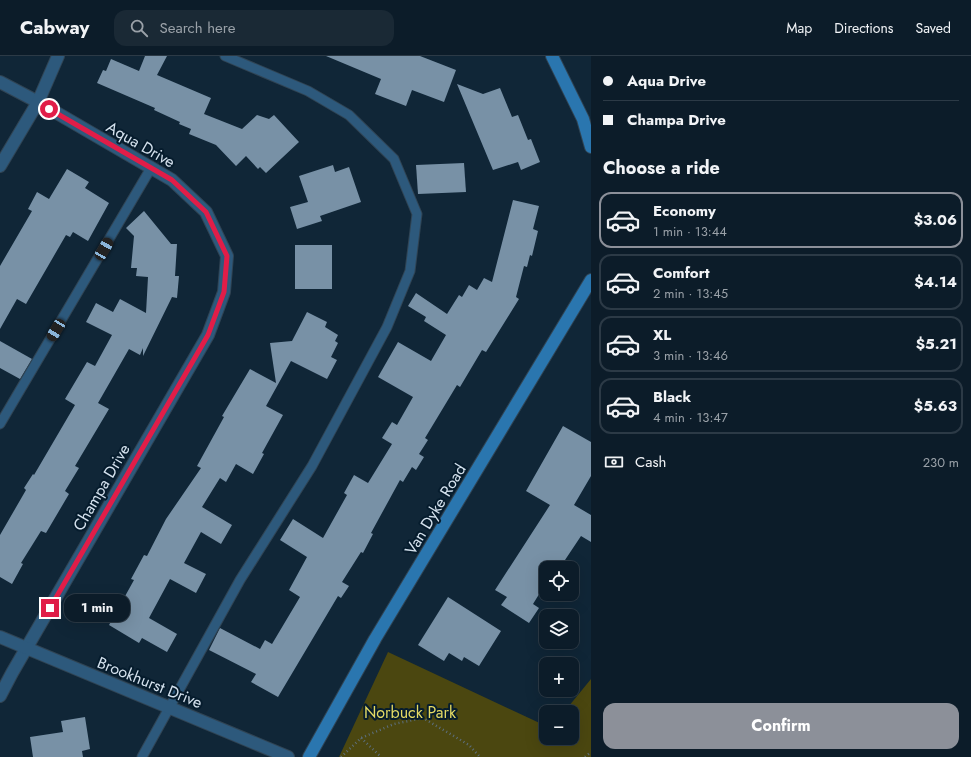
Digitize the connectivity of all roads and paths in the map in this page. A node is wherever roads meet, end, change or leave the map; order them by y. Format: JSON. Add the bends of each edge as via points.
{"nodes":[{"id":1,"x":58,"y":56,"type":"edge"},
{"id":2,"x":225,"y":56,"type":"edge"},
{"id":3,"x":552,"y":56,"type":"edge"},
{"id":4,"x":0,"y":82,"type":"edge"},
{"id":5,"x":38,"y":102,"type":"junction"},
{"id":6,"x":591,"y":147,"type":"edge"},
{"id":7,"x":0,"y":166,"type":"edge"},
{"id":8,"x":151,"y":168,"type":"junction"},
{"id":9,"x":591,"y":280,"type":"edge"},
{"id":10,"x":224,"y":292,"type":"joint"},
{"id":11,"x":0,"y":424,"type":"edge"},
{"id":12,"x":0,"y":638,"type":"edge"},
{"id":13,"x":26,"y":648,"type":"junction"},
{"id":14,"x":0,"y":696,"type":"edge"},
{"id":15,"x":170,"y":708,"type":"junction"},
{"id":16,"x":361,"y":738,"type":"junction"},
{"id":17,"x":591,"y":752,"type":"edge"},
{"id":18,"x":142,"y":757,"type":"edge"},
{"id":19,"x":288,"y":757,"type":"edge"},
{"id":20,"x":310,"y":757,"type":"edge"},
{"id":21,"x":341,"y":757,"type":"edge"},
{"id":22,"x":381,"y":757,"type":"edge"},
{"id":23,"x":480,"y":757,"type":"edge"},
{"id":24,"x":585,"y":757,"type":"edge"}],
"edges":[{"from":1,"to":5,"type":"street"},
{"from":2,"to":15,"type":"lane","via":[[308,90],[349,115],[394,159],[418,214],[410,271],[387,327],[312,466],[240,580]]},
{"from":3,"to":6,"type":"street","via":[[583,119]]},
{"from":4,"to":5,"type":"street","name":"Aqua Drive"},
{"from":5,"to":7,"type":"street"},
{"from":5,"to":8,"type":"street","name":"Aqua Drive"},
{"from":8,"to":10,"type":"street","name":"Aqua Drive","via":[[172,180],[206,212],[227,256]]},
{"from":8,"to":11,"type":"lane"},
{"from":9,"to":20,"type":"street","name":"Van Dyke Road","via":[[375,639]]},
{"from":10,"to":13,"type":"street","name":"Champa Drive","via":[[208,335]]},
{"from":12,"to":13,"type":"street","name":"Brookhurst Drive"},
{"from":13,"to":14,"type":"street","name":"Champa Drive"},
{"from":13,"to":15,"type":"street","name":"Brookhurst Drive"},
{"from":15,"to":18,"type":"lane"},
{"from":15,"to":19,"type":"street","name":"Brookhurst Drive"},
{"from":16,"to":21,"type":"path"},
{"from":16,"to":22,"type":"path"},
{"from":16,"to":23,"type":"path","via":[[394,724],[423,718],[468,745]]},
{"from":17,"to":24,"type":"path"}]}
